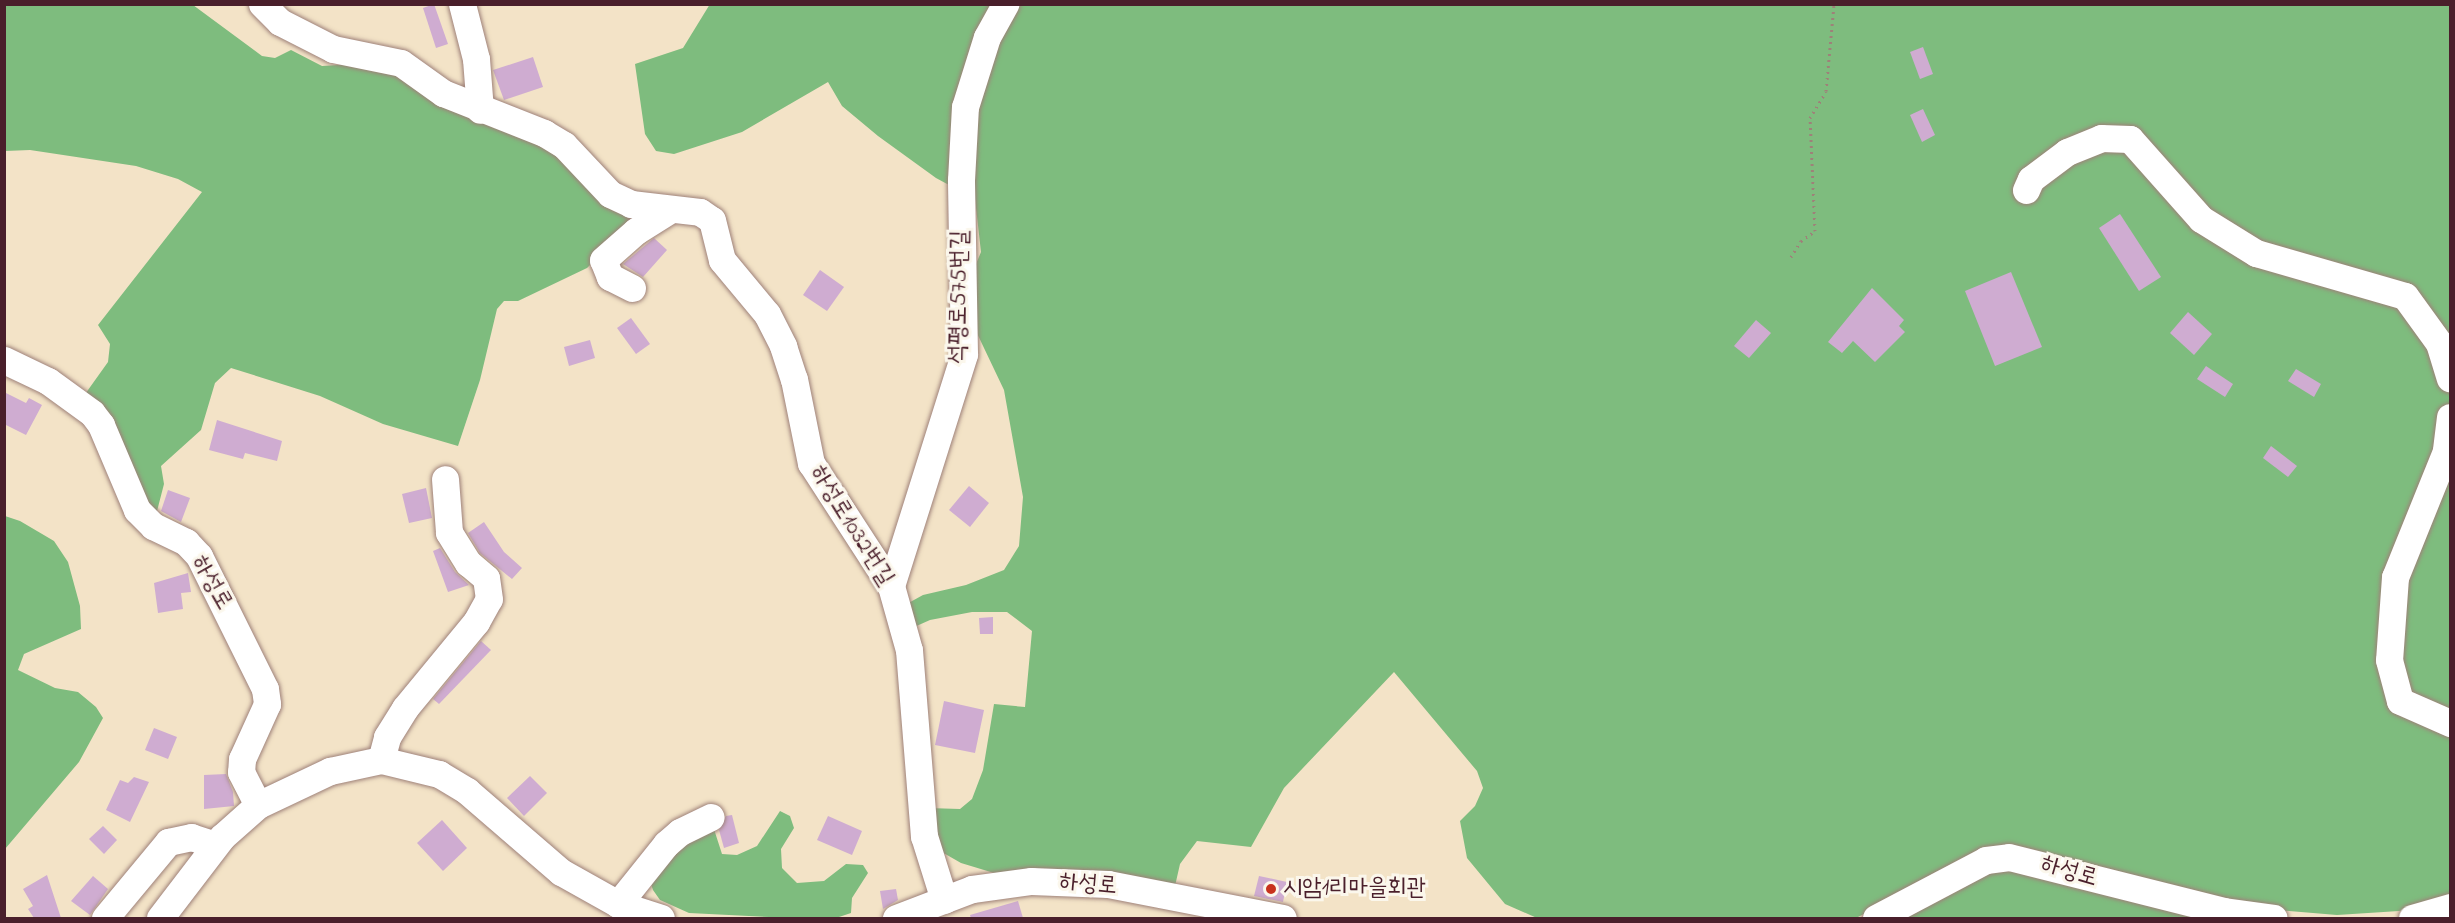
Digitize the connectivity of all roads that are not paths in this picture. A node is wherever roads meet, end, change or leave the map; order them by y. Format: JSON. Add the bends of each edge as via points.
{"nodes":[{"id":1,"x":262,"y":4,"type":"edge"},
{"id":2,"x":462,"y":4,"type":"edge"},
{"id":3,"x":1005,"y":4,"type":"edge"},
{"id":4,"x":480,"y":110,"type":"junction"},
{"id":5,"x":2026,"y":190,"type":"dead end"},
{"id":6,"x":669,"y":210,"type":"junction"},
{"id":7,"x":632,"y":288,"type":"dead end"},
{"id":8,"x":4,"y":360,"type":"edge"},
{"id":9,"x":2451,"y":378,"type":"edge"},
{"id":10,"x":2451,"y":417,"type":"edge"},
{"id":11,"x":445,"y":479,"type":"dead end"},
{"id":12,"x":891,"y":586,"type":"junction"},
{"id":13,"x":2451,"y":723,"type":"edge"},
{"id":14,"x":381,"y":760,"type":"junction"},
{"id":15,"x":258,"y":805,"type":"junction"},
{"id":16,"x":711,"y":817,"type":"dead end"},
{"id":17,"x":215,"y":845,"type":"junction"},
{"id":18,"x":944,"y":900,"type":"junction"},
{"id":19,"x":618,"y":904,"type":"junction"},
{"id":20,"x":2451,"y":907,"type":"edge"},
{"id":21,"x":105,"y":918,"type":"edge"},
{"id":22,"x":160,"y":918,"type":"edge"},
{"id":23,"x":661,"y":918,"type":"edge"},
{"id":24,"x":896,"y":918,"type":"edge"},
{"id":25,"x":1283,"y":918,"type":"edge"},
{"id":26,"x":1876,"y":918,"type":"edge"},
{"id":27,"x":2274,"y":918,"type":"edge"},
{"id":28,"x":2412,"y":918,"type":"edge"}],
"edges":[{"from":1,"to":4,"type":"street","name":"하성로1032번길","via":[[280,22],[304,35],[355,55],[401,63],[443,93]]},
{"from":2,"to":4,"type":"street","via":[[475,50]]},
{"from":3,"to":12,"type":"street","name":"석평로575번길","via":[[987,37],[965,107],[961,180],[965,330],[962,366]]},
{"from":4,"to":6,"type":"street","name":"하성로1032번길","via":[[564,145],[610,194],[639,207]]},
{"from":5,"to":9,"type":"street","via":[[2031,178],[2067,152],[2101,138],[2130,140],[2201,219],[2256,253],[2405,296],[2439,343]]},
{"from":6,"to":7,"type":"street","via":[[623,241],[603,260],[610,277]]},
{"from":6,"to":12,"type":"street","name":"하성로1032번길","via":[[700,212],[712,220],[722,260],[768,314],[794,379],[811,463]]},
{"from":8,"to":15,"type":"street","name":"하성로","via":[[48,381],[92,413],[101,425],[137,510],[153,526],[186,542],[199,556],[265,689],[267,704],[242,759],[241,772]]},
{"from":10,"to":13,"type":"street","via":[[2446,451],[2395,578],[2389,660],[2400,701]]},
{"from":11,"to":14,"type":"street","via":[[449,532],[468,563],[486,578],[489,599],[476,622],[405,708],[387,737]]},
{"from":12,"to":18,"type":"street","name":"하성로1032번길","via":[[909,650],[916,700],[924,836]]},
{"from":14,"to":15,"type":"street","via":[[330,771]]},
{"from":14,"to":19,"type":"street","via":[[411,765],[448,780],[492,811],[561,872]]},
{"from":15,"to":17,"type":"street"},
{"from":16,"to":19,"type":"street","via":[[680,832],[666,844]]},
{"from":17,"to":21,"type":"street","via":[[191,837],[168,842]]},
{"from":17,"to":22,"type":"street"},
{"from":18,"to":24,"type":"street","name":"하성로"},
{"from":18,"to":25,"type":"street","name":"하성로","via":[[972,889],[1009,882],[1056,881],[1108,884]]},
{"from":19,"to":23,"type":"street"},
{"from":20,"to":28,"type":"street"},
{"from":26,"to":27,"type":"street","name":"하성로","via":[[1986,860],[2009,857],[2224,911]]}]}
